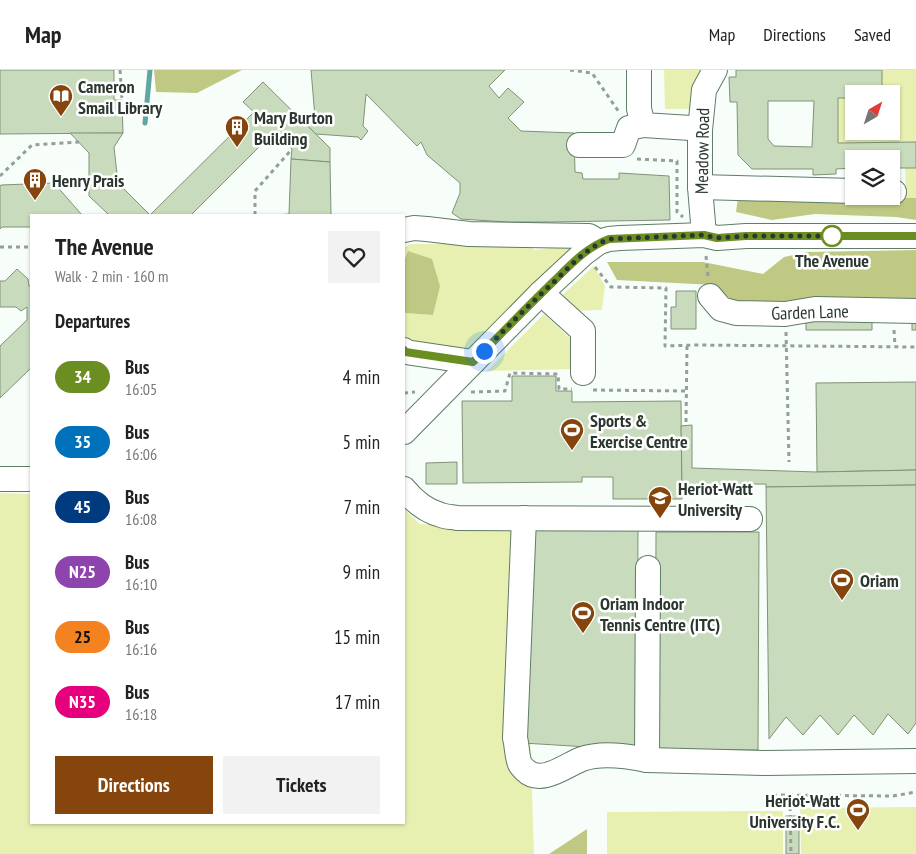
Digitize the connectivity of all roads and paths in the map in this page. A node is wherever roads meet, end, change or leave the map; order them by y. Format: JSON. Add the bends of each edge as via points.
{"nodes":[{"id":1,"x":120,"y":70,"type":"edge"},
{"id":2,"x":639,"y":70,"type":"edge"},
{"id":3,"x":715,"y":70,"type":"edge"},
{"id":4,"x":122,"y":100,"type":"dead end"},
{"id":5,"x":643,"y":125,"type":"junction"},
{"id":6,"x":700,"y":130,"type":"junction"},
{"id":7,"x":79,"y":142,"type":"dead end"},
{"id":8,"x":579,"y":145,"type":"dead end"},
{"id":9,"x":292,"y":149,"type":"dead end"},
{"id":10,"x":0,"y":176,"type":"edge"},
{"id":11,"x":700,"y":187,"type":"junction"},
{"id":12,"x":845,"y":191,"type":"edge"},
{"id":13,"x":255,"y":214,"type":"edge"},
{"id":14,"x":405,"y":230,"type":"edge"},
{"id":15,"x":704,"y":235,"type":"junction"},
{"id":16,"x":916,"y":236,"type":"edge"},
{"id":17,"x":0,"y":247,"type":"edge"},
{"id":18,"x":30,"y":247,"type":"edge"},
{"id":19,"x":592,"y":248,"type":"junction"},
{"id":20,"x":541,"y":293,"type":"junction"},
{"id":21,"x":710,"y":296,"type":"joint"},
{"id":22,"x":916,"y":311,"type":"edge"},
{"id":23,"x":785,"y":314,"type":"junction"},
{"id":24,"x":687,"y":346,"type":"junction"},
{"id":25,"x":787,"y":346,"type":"junction"},
{"id":26,"x":916,"y":347,"type":"edge"},
{"id":27,"x":405,"y":351,"type":"edge"},
{"id":28,"x":473,"y":362,"type":"junction"},
{"id":29,"x":582,"y":384,"type":"junction"},
{"id":30,"x":505,"y":391,"type":"dead end"},
{"id":31,"x":687,"y":391,"type":"junction"},
{"id":32,"x":686,"y":422,"type":"dead end"},
{"id":33,"x":405,"y":431,"type":"edge"},
{"id":34,"x":789,"y":462,"type":"dead end"},
{"id":35,"x":0,"y":479,"type":"edge"},
{"id":36,"x":30,"y":479,"type":"edge"},
{"id":37,"x":405,"y":490,"type":"edge"},
{"id":38,"x":524,"y":518,"type":"junction"},
{"id":39,"x":750,"y":519,"type":"dead end"},
{"id":40,"x":648,"y":568,"type":"dead end"},
{"id":41,"x":647,"y":760,"type":"junction"},
{"id":42,"x":916,"y":761,"type":"edge"},
{"id":43,"x":916,"y":792,"type":"edge"},
{"id":44,"x":774,"y":795,"type":"dead end"},
{"id":45,"x":772,"y":802,"type":"dead end"},
{"id":46,"x":791,"y":854,"type":"edge"}],
"edges":[{"from":1,"to":4,"type":"path"},
{"from":2,"to":5,"type":"street","via":[[639,109]]},
{"from":3,"to":6,"type":"street","name":"Meadow Road","via":[[704,90]]},
{"from":5,"to":6,"type":"street"},
{"from":5,"to":8,"type":"street","via":[[629,128],[623,145]]},
{"from":6,"to":11,"type":"street","name":"Meadow Road"},
{"from":7,"to":10,"type":"path","via":[[32,146]]},
{"from":9,"to":13,"type":"path","via":[[255,191]]},
{"from":11,"to":12,"type":"street"},
{"from":11,"to":15,"type":"street","name":"Meadow Road"},
{"from":14,"to":19,"type":"street","via":[[428,228],[469,234],[589,236]]},
{"from":15,"to":16,"type":"street","via":[[717,238]]},
{"from":15,"to":19,"type":"street","via":[[609,239]]},
{"from":15,"to":21,"type":"path"},
{"from":17,"to":18,"type":"path"},
{"from":19,"to":20,"type":"street"},
{"from":19,"to":24,"type":"path","via":[[611,286],[666,288],[665,346]]},
{"from":20,"to":28,"type":"street"},
{"from":20,"to":29,"type":"street","via":[[583,330]]},
{"from":21,"to":23,"type":"street","name":"Garden Lane","via":[[721,309],[736,313]]},
{"from":22,"to":23,"type":"street","name":"Garden Lane","via":[[815,309]]},
{"from":23,"to":25,"type":"path"},
{"from":24,"to":25,"type":"path"},
{"from":24,"to":31,"type":"path"},
{"from":25,"to":26,"type":"path"},
{"from":25,"to":34,"type":"path"},
{"from":27,"to":28,"type":"street"},
{"from":28,"to":33,"type":"street"},
{"from":29,"to":30,"type":"path","via":[[559,389],[558,374],[510,373]]},
{"from":29,"to":31,"type":"path"},
{"from":31,"to":32,"type":"path"},
{"from":35,"to":36,"type":"street"},
{"from":37,"to":38,"type":"street","via":[[427,510],[440,515]]},
{"from":38,"to":39,"type":"street"},
{"from":38,"to":41,"type":"street","via":[[515,738],[520,765],[528,773],[540,776],[583,759],[602,756]]},
{"from":40,"to":41,"type":"street"},
{"from":41,"to":42,"type":"street","via":[[764,763]]},
{"from":43,"to":44,"type":"path","via":[[893,796]]},
{"from":45,"to":46,"type":"path","via":[[790,800]]}]}
